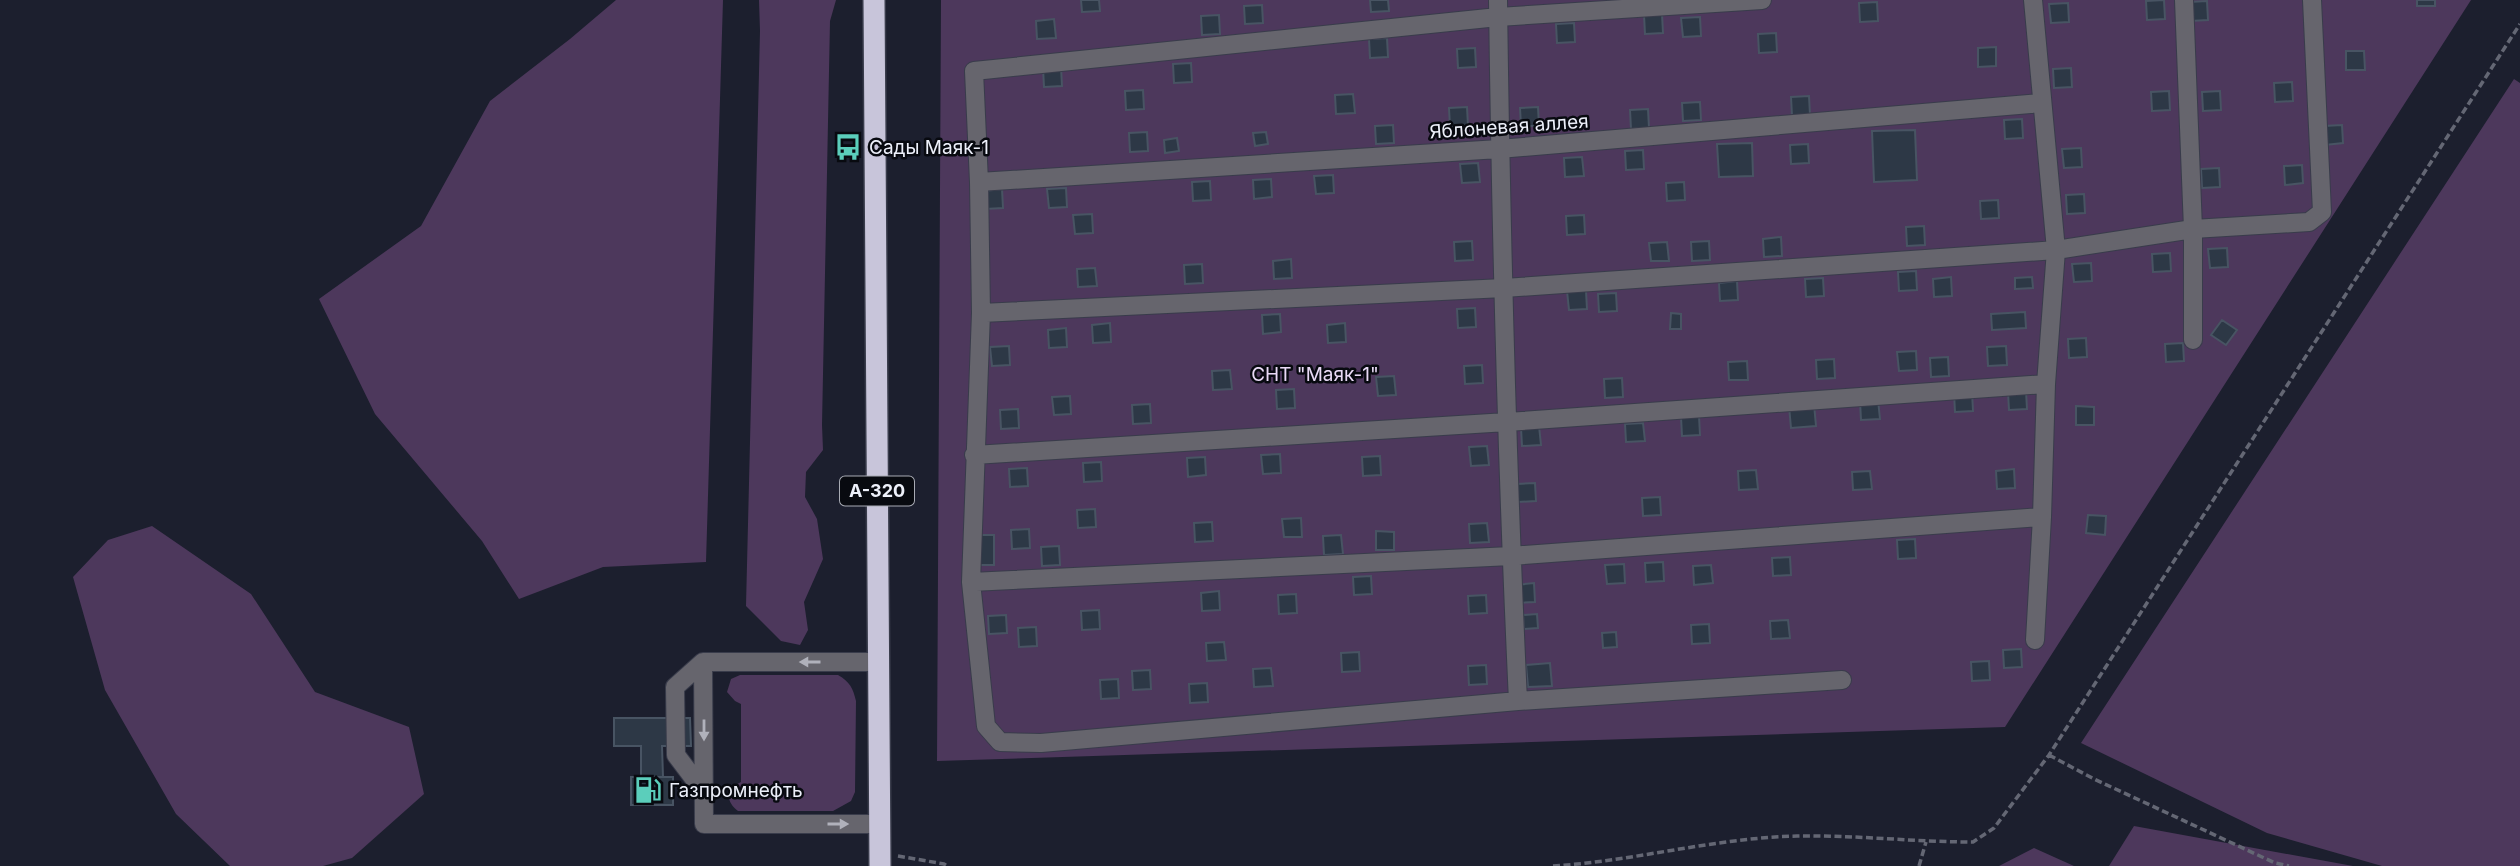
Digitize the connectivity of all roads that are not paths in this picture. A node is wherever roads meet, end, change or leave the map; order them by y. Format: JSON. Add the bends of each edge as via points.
{"nodes":[{"id":1,"x":874,"y":0,"type":"edge"},
{"id":2,"x":1762,"y":0,"type":"edge"},
{"id":3,"x":2033,"y":0,"type":"edge"},
{"id":4,"x":2184,"y":0,"type":"edge"},
{"id":5,"x":2312,"y":0,"type":"edge"},
{"id":6,"x":1498,"y":8,"type":"edge"},
{"id":7,"x":2041,"y":103,"type":"junction"},
{"id":8,"x":1499,"y":149,"type":"junction"},
{"id":9,"x":979,"y":182,"type":"junction"},
{"id":10,"x":2193,"y":229,"type":"junction"},
{"id":11,"x":2056,"y":250,"type":"junction"},
{"id":12,"x":1504,"y":288,"type":"junction"},
{"id":13,"x":981,"y":313,"type":"junction"},
{"id":14,"x":2193,"y":340,"type":"dead end"},
{"id":15,"x":2046,"y":384,"type":"junction"},
{"id":16,"x":1507,"y":422,"type":"junction"},
{"id":17,"x":974,"y":455,"type":"junction"},
{"id":18,"x":2042,"y":517,"type":"junction"},
{"id":19,"x":1511,"y":556,"type":"junction"},
{"id":20,"x":971,"y":582,"type":"junction"},
{"id":21,"x":2035,"y":640,"type":"dead end"},
{"id":22,"x":703,"y":662,"type":"junction"},
{"id":23,"x":878,"y":662,"type":"junction"},
{"id":24,"x":1842,"y":680,"type":"dead end"},
{"id":25,"x":1518,"y":701,"type":"junction"},
{"id":26,"x":704,"y":792,"type":"junction"},
{"id":27,"x":879,"y":824,"type":"junction"},
{"id":28,"x":879,"y":860,"type":"edge"}],
"edges":[{"from":1,"to":23,"type":"highway","number":"А-320"},
{"from":2,"to":6,"type":"lane"},
{"from":3,"to":7,"type":"lane"},
{"from":4,"to":10,"type":"lane"},
{"from":5,"to":10,"type":"lane","via":[[2322,212],[2309,222]]},
{"from":6,"to":8,"type":"lane"},
{"from":6,"to":9,"type":"lane","via":[[974,71]]},
{"from":7,"to":8,"type":"lane","name":"Яблоневая аллея"},
{"from":7,"to":11,"type":"lane"},
{"from":8,"to":9,"type":"lane","name":"Яблоневая аллея"},
{"from":8,"to":12,"type":"lane"},
{"from":9,"to":13,"type":"lane"},
{"from":10,"to":11,"type":"lane"},
{"from":10,"to":14,"type":"lane"},
{"from":11,"to":12,"type":"lane"},
{"from":11,"to":15,"type":"lane"},
{"from":12,"to":13,"type":"lane"},
{"from":12,"to":16,"type":"lane"},
{"from":13,"to":17,"type":"lane"},
{"from":15,"to":16,"type":"lane"},
{"from":15,"to":18,"type":"lane"},
{"from":16,"to":17,"type":"lane"},
{"from":16,"to":19,"type":"lane"},
{"from":17,"to":20,"type":"lane"},
{"from":18,"to":19,"type":"lane"},
{"from":18,"to":21,"type":"lane"},
{"from":19,"to":20,"type":"lane"},
{"from":19,"to":25,"type":"lane"},
{"from":20,"to":25,"type":"lane","via":[[986,726],[1000,742],[1041,743]]},
{"from":23,"to":22,"type":"lane","one_way":true},
{"from":22,"to":26,"type":"lane","one_way":true},
{"from":22,"to":26,"type":"lane","via":[[675,687],[676,755]]},
{"from":23,"to":27,"type":"highway","number":"А-320"},
{"from":24,"to":25,"type":"lane"},
{"from":26,"to":27,"type":"lane","one_way":true,"via":[[704,824]]},
{"from":27,"to":28,"type":"highway","number":"А-320"}]}
